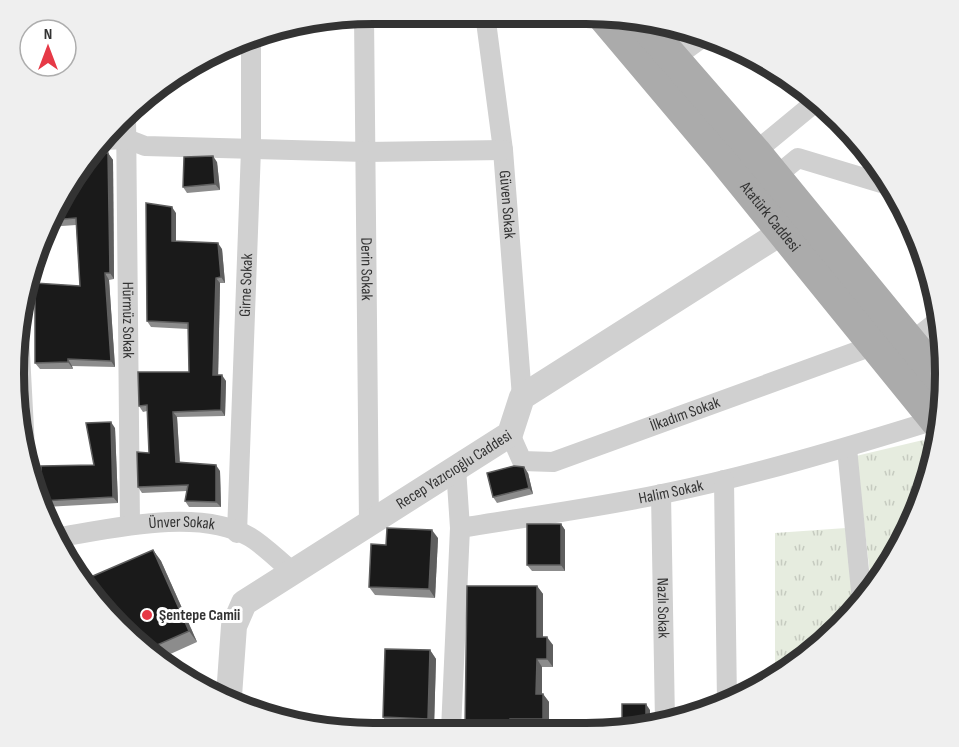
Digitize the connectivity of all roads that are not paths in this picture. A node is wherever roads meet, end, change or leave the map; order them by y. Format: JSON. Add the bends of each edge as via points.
{"nodes":[{"id":1,"x":364,"y":24,"type":"edge"},
{"id":2,"x":486,"y":24,"type":"edge"},
{"id":3,"x":610,"y":25,"type":"edge"},
{"id":4,"x":649,"y":30,"type":"edge"},
{"id":5,"x":696,"y":42,"type":"edge"},
{"id":6,"x":251,"y":47,"type":"edge"},
{"id":7,"x":673,"y":59,"type":"junction"},
{"id":8,"x":810,"y":106,"type":"edge"},
{"id":9,"x":126,"y":126,"type":"edge"},
{"id":10,"x":127,"y":139,"type":"junction"},
{"id":11,"x":114,"y":140,"type":"edge"},
{"id":12,"x":251,"y":149,"type":"junction"},
{"id":13,"x":503,"y":150,"type":"junction"},
{"id":14,"x":366,"y":152,"type":"junction"},
{"id":15,"x":754,"y":152,"type":"junction"},
{"id":16,"x":775,"y":177,"type":"junction"},
{"id":17,"x":878,"y":182,"type":"edge"},
{"id":18,"x":782,"y":232,"type":"junction"},
{"id":19,"x":932,"y":325,"type":"edge"},
{"id":20,"x":871,"y":341,"type":"junction"},
{"id":21,"x":910,"y":342,"type":"junction"},
{"id":22,"x":935,"y":372,"type":"edge"},
{"id":23,"x":522,"y":397,"type":"junction"},
{"id":24,"x":932,"y":416,"type":"edge"},
{"id":25,"x":931,"y":422,"type":"edge"},
{"id":26,"x":510,"y":434,"type":"junction"},
{"id":27,"x":847,"y":448,"type":"junction"},
{"id":28,"x":456,"y":468,"type":"junction"},
{"id":29,"x":724,"y":480,"type":"junction"},
{"id":30,"x":661,"y":494,"type":"junction"},
{"id":31,"x":369,"y":524,"type":"junction"},
{"id":32,"x":130,"y":525,"type":"junction"},
{"id":33,"x":460,"y":528,"type":"junction"},
{"id":34,"x":237,"y":533,"type":"junction"},
{"id":35,"x":65,"y":536,"type":"edge"},
{"id":36,"x":293,"y":572,"type":"junction"},
{"id":37,"x":861,"y":589,"type":"edge"},
{"id":38,"x":229,"y":691,"type":"edge"},
{"id":39,"x":727,"y":693,"type":"edge"},
{"id":40,"x":665,"y":714,"type":"edge"},
{"id":41,"x":451,"y":723,"type":"edge"}],
"edges":[{"from":1,"to":14,"type":"street","name":"Derin Sokak"},
{"from":2,"to":13,"type":"street","name":"Güven Sokak"},
{"from":3,"to":18,"type":"main road","name":"Atatürk Caddesi"},
{"from":4,"to":7,"type":"main road"},
{"from":5,"to":7,"type":"street"},
{"from":6,"to":12,"type":"street","name":"Girne Sokak"},
{"from":7,"to":15,"type":"main road"},
{"from":8,"to":15,"type":"street"},
{"from":9,"to":10,"type":"street","name":"Hürmüz Sokak"},
{"from":10,"to":11,"type":"street"},
{"from":10,"to":12,"type":"street","via":[[145,146]]},
{"from":10,"to":32,"type":"street","name":"Hürmüz Sokak"},
{"from":12,"to":14,"type":"street"},
{"from":12,"to":34,"type":"street","name":"Girne Sokak"},
{"from":13,"to":14,"type":"street"},
{"from":13,"to":23,"type":"street","name":"Güven Sokak"},
{"from":14,"to":31,"type":"street","name":"Derin Sokak"},
{"from":15,"to":16,"type":"main road"},
{"from":16,"to":17,"type":"street","via":[[798,158]]},
{"from":16,"to":21,"type":"main road"},
{"from":18,"to":20,"type":"main road","name":"Atatürk Caddesi"},
{"from":18,"to":23,"type":"street"},
{"from":19,"to":21,"type":"street"},
{"from":20,"to":24,"type":"main road","name":"Atatürk Caddesi"},
{"from":20,"to":26,"type":"street","name":"İlkadım Sokak","via":[[861,350],[553,462],[522,461]]},
{"from":21,"to":22,"type":"main road"},
{"from":23,"to":26,"type":"street","name":"Recep Yazıcıoğlu Caddesi"},
{"from":25,"to":27,"type":"street","name":"Halim Sokak"},
{"from":26,"to":28,"type":"street","name":"Recep Yazıcıoğlu Caddesi"},
{"from":27,"to":29,"type":"street","name":"Halim Sokak"},
{"from":27,"to":37,"type":"street"},
{"from":28,"to":31,"type":"street","name":"Recep Yazıcıoğlu Caddesi"},
{"from":28,"to":33,"type":"street"},
{"from":29,"to":30,"type":"street","name":"Halim Sokak"},
{"from":29,"to":39,"type":"street"},
{"from":30,"to":33,"type":"street","name":"Halim Sokak"},
{"from":30,"to":40,"type":"street","name":"Nazlı Sokak"},
{"from":31,"to":36,"type":"street","name":"Recep Yazıcıoğlu Caddesi"},
{"from":32,"to":34,"type":"street","name":"Ünver Sokak","via":[[204,525]]},
{"from":32,"to":35,"type":"street","name":"Ünver Sokak"},
{"from":33,"to":41,"type":"street"},
{"from":34,"to":36,"type":"street","name":"Ünver Sokak","via":[[249,537]]},
{"from":36,"to":38,"type":"street","name":"Recep Yazıcıoğlu Caddesi","via":[[244,603],[234,626]]}]}
